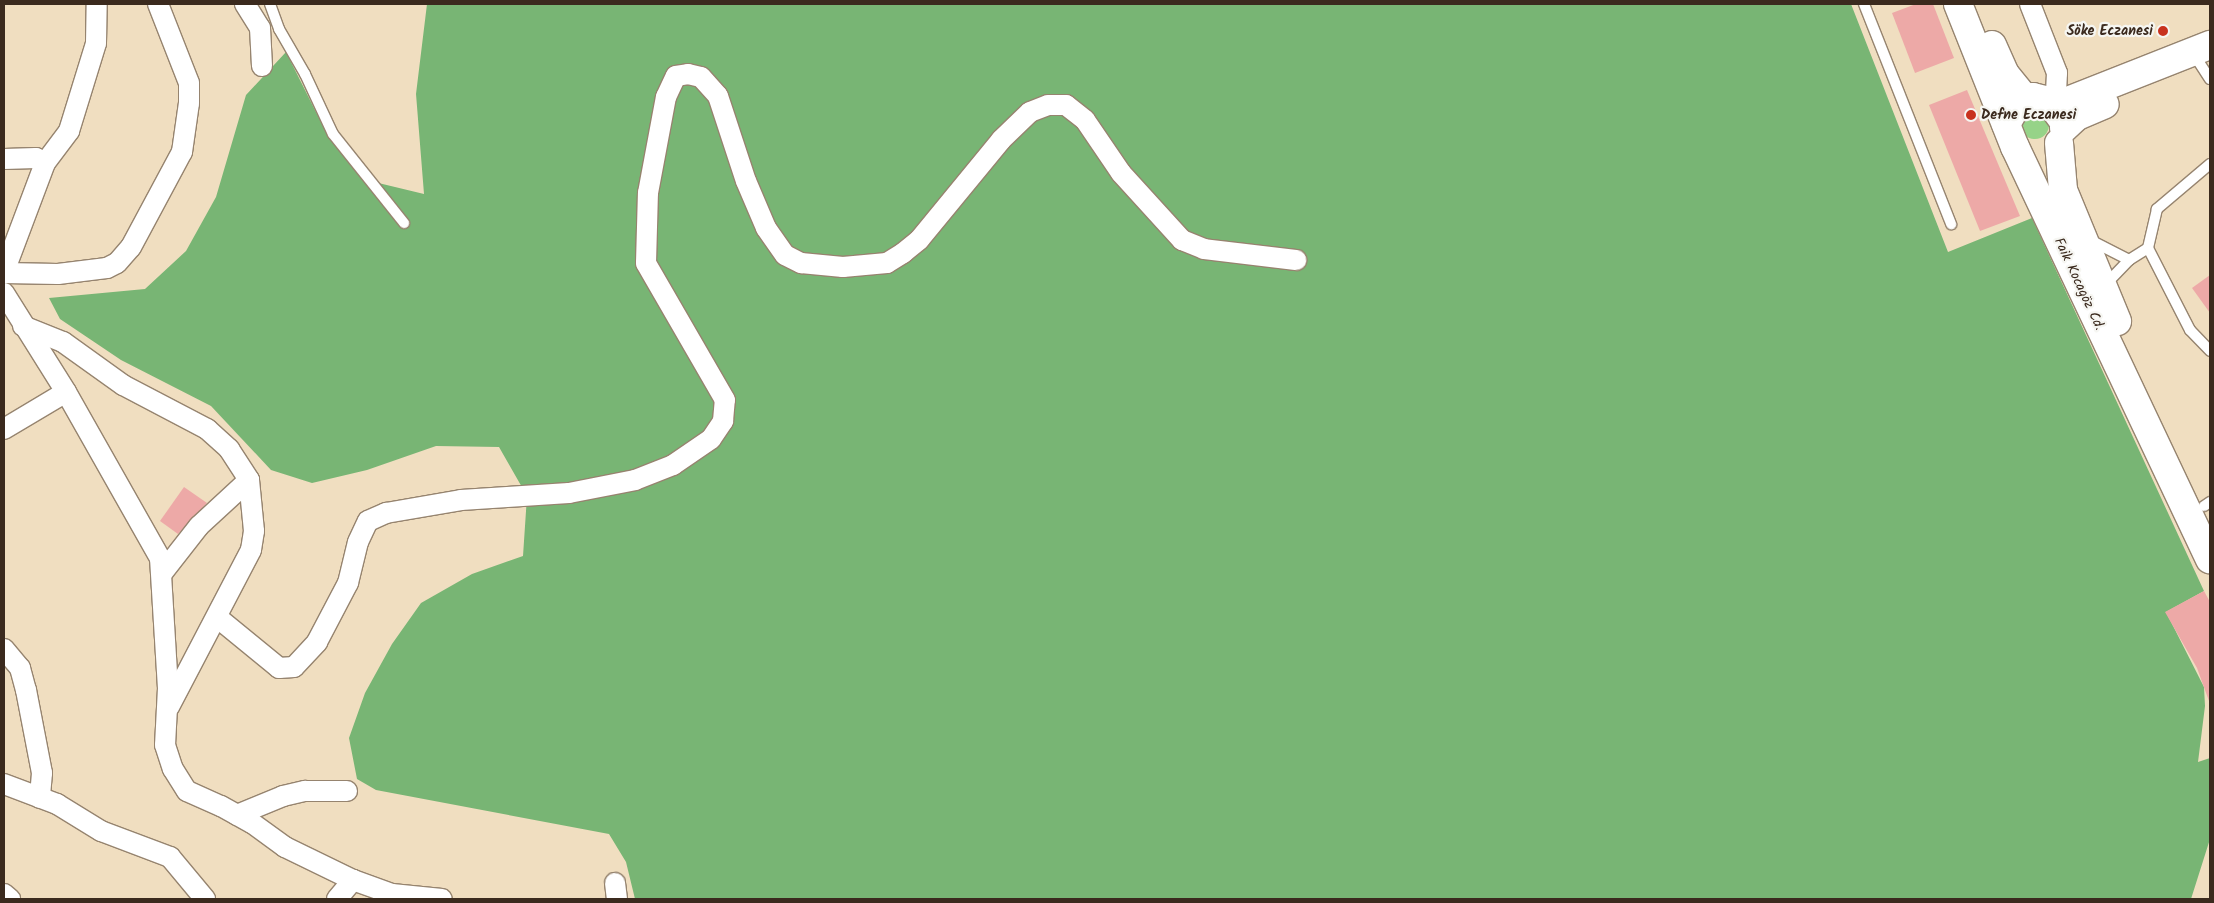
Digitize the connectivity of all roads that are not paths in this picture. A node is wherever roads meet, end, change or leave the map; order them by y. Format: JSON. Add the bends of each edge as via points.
{"nodes":[{"id":1,"x":97,"y":4,"type":"edge"},
{"id":2,"x":158,"y":4,"type":"edge"},
{"id":3,"x":245,"y":4,"type":"edge"},
{"id":4,"x":270,"y":4,"type":"edge"},
{"id":5,"x":1864,"y":4,"type":"edge"},
{"id":6,"x":1958,"y":4,"type":"edge"},
{"id":7,"x":1976,"y":4,"type":"edge"},
{"id":8,"x":2030,"y":4,"type":"edge"},
{"id":9,"x":2205,"y":60,"type":"edge"},
{"id":10,"x":262,"y":66,"type":"dead end"},
{"id":11,"x":2025,"y":99,"type":"junction"},
{"id":12,"x":2059,"y":126,"type":"junction"},
{"id":13,"x":2011,"y":136,"type":"junction"},
{"id":14,"x":4,"y":160,"type":"edge"},
{"id":15,"x":45,"y":163,"type":"junction"},
{"id":16,"x":2210,"y":164,"type":"edge"},
{"id":17,"x":404,"y":223,"type":"dead end"},
{"id":18,"x":1951,"y":224,"type":"dead end"},
{"id":19,"x":2080,"y":234,"type":"junction"},
{"id":20,"x":2148,"y":248,"type":"junction"},
{"id":21,"x":1296,"y":260,"type":"dead end"},
{"id":22,"x":2129,"y":260,"type":"junction"},
{"id":23,"x":4,"y":272,"type":"edge"},
{"id":24,"x":2102,"y":288,"type":"junction"},
{"id":25,"x":4,"y":293,"type":"edge"},
{"id":26,"x":23,"y":326,"type":"junction"},
{"id":27,"x":2210,"y":351,"type":"edge"},
{"id":28,"x":66,"y":392,"type":"junction"},
{"id":29,"x":4,"y":428,"type":"edge"},
{"id":30,"x":249,"y":480,"type":"junction"},
{"id":31,"x":2208,"y":508,"type":"edge"},
{"id":32,"x":2210,"y":559,"type":"edge"},
{"id":33,"x":163,"y":572,"type":"junction"},
{"id":34,"x":218,"y":618,"type":"junction"},
{"id":35,"x":4,"y":648,"type":"edge"},
{"id":36,"x":167,"y":710,"type":"junction"},
{"id":37,"x":4,"y":784,"type":"edge"},
{"id":38,"x":347,"y":791,"type":"dead end"},
{"id":39,"x":40,"y":798,"type":"junction"},
{"id":40,"x":237,"y":815,"type":"junction"},
{"id":41,"x":353,"y":880,"type":"junction"},
{"id":42,"x":4,"y":894,"type":"edge"},
{"id":43,"x":10,"y":899,"type":"edge"},
{"id":44,"x":205,"y":899,"type":"edge"},
{"id":45,"x":337,"y":899,"type":"edge"},
{"id":46,"x":442,"y":899,"type":"edge"}],
"edges":[{"from":1,"to":15,"type":"street","via":[[96,43],[86,82],[69,131]]},
{"from":2,"to":23,"type":"street","via":[[189,83],[189,103],[182,152],[131,247],[117,263],[107,268],[58,274]]},
{"from":3,"to":10,"type":"street","via":[[260,28]]},
{"from":4,"to":17,"type":"lane","via":[[278,29],[305,74],[333,134]]},
{"from":5,"to":18,"type":"lane"},
{"from":6,"to":13,"type":"street","name":"Faik Kocagöz Cd."},
{"from":7,"to":11,"type":"street","via":[[2005,74]]},
{"from":8,"to":12,"type":"street","via":[[2057,72]]},
{"from":9,"to":12,"type":"street"},
{"from":11,"to":12,"type":"street","via":[[2041,98]]},
{"from":11,"to":13,"type":"street","via":[[2012,109]]},
{"from":12,"to":13,"type":"street","via":[[2038,155]]},
{"from":12,"to":19,"type":"street","via":[[2063,190]]},
{"from":13,"to":32,"type":"street","name":"Faik Kocagöz Cd."},
{"from":14,"to":15,"type":"street","via":[[36,158]]},
{"from":15,"to":23,"type":"street"},
{"from":16,"to":20,"type":"lane","via":[[2157,209]]},
{"from":19,"to":22,"type":"lane"},
{"from":19,"to":24,"type":"street"},
{"from":20,"to":22,"type":"lane"},
{"from":20,"to":27,"type":"lane","via":[[2190,330]]},
{"from":21,"to":34,"type":"street","via":[[1204,249],[1182,240],[1121,173],[1086,120],[1066,105],[1048,105],[1030,112],[1001,140],[919,240],[903,253],[887,263],[843,268],[801,262],[785,255],[766,228],[746,182],[718,96],[701,77],[676,76],[666,97],[648,193],[646,263],[725,400],[723,421],[711,439],[673,465],[635,480],[569,493],[461,500],[386,513],[368,521],[358,542],[348,583],[317,642],[294,667],[279,668]]},
{"from":22,"to":24,"type":"lane"},
{"from":24,"to":31,"type":"street"},
{"from":25,"to":26,"type":"street"},
{"from":26,"to":28,"type":"street"},
{"from":26,"to":30,"type":"street","via":[[63,342],[123,385],[207,429],[230,449]]},
{"from":28,"to":29,"type":"street"},
{"from":28,"to":33,"type":"street","via":[[132,512],[155,544]]},
{"from":30,"to":33,"type":"street","via":[[199,526]]},
{"from":30,"to":34,"type":"street","via":[[254,522],[251,550]]},
{"from":33,"to":36,"type":"street"},
{"from":34,"to":36,"type":"street"},
{"from":35,"to":39,"type":"street","via":[[20,668],[26,690],[42,772]]},
{"from":36,"to":40,"type":"street","via":[[165,745],[172,769],[187,791]]},
{"from":37,"to":39,"type":"street"},
{"from":38,"to":40,"type":"street","via":[[305,791],[282,796]]},
{"from":39,"to":44,"type":"street","via":[[57,804],[101,831],[170,857]]},
{"from":40,"to":41,"type":"street","via":[[285,847]]},
{"from":41,"to":45,"type":"street"},
{"from":41,"to":46,"type":"street","via":[[392,894]]},
{"from":42,"to":43,"type":"street"}]}
